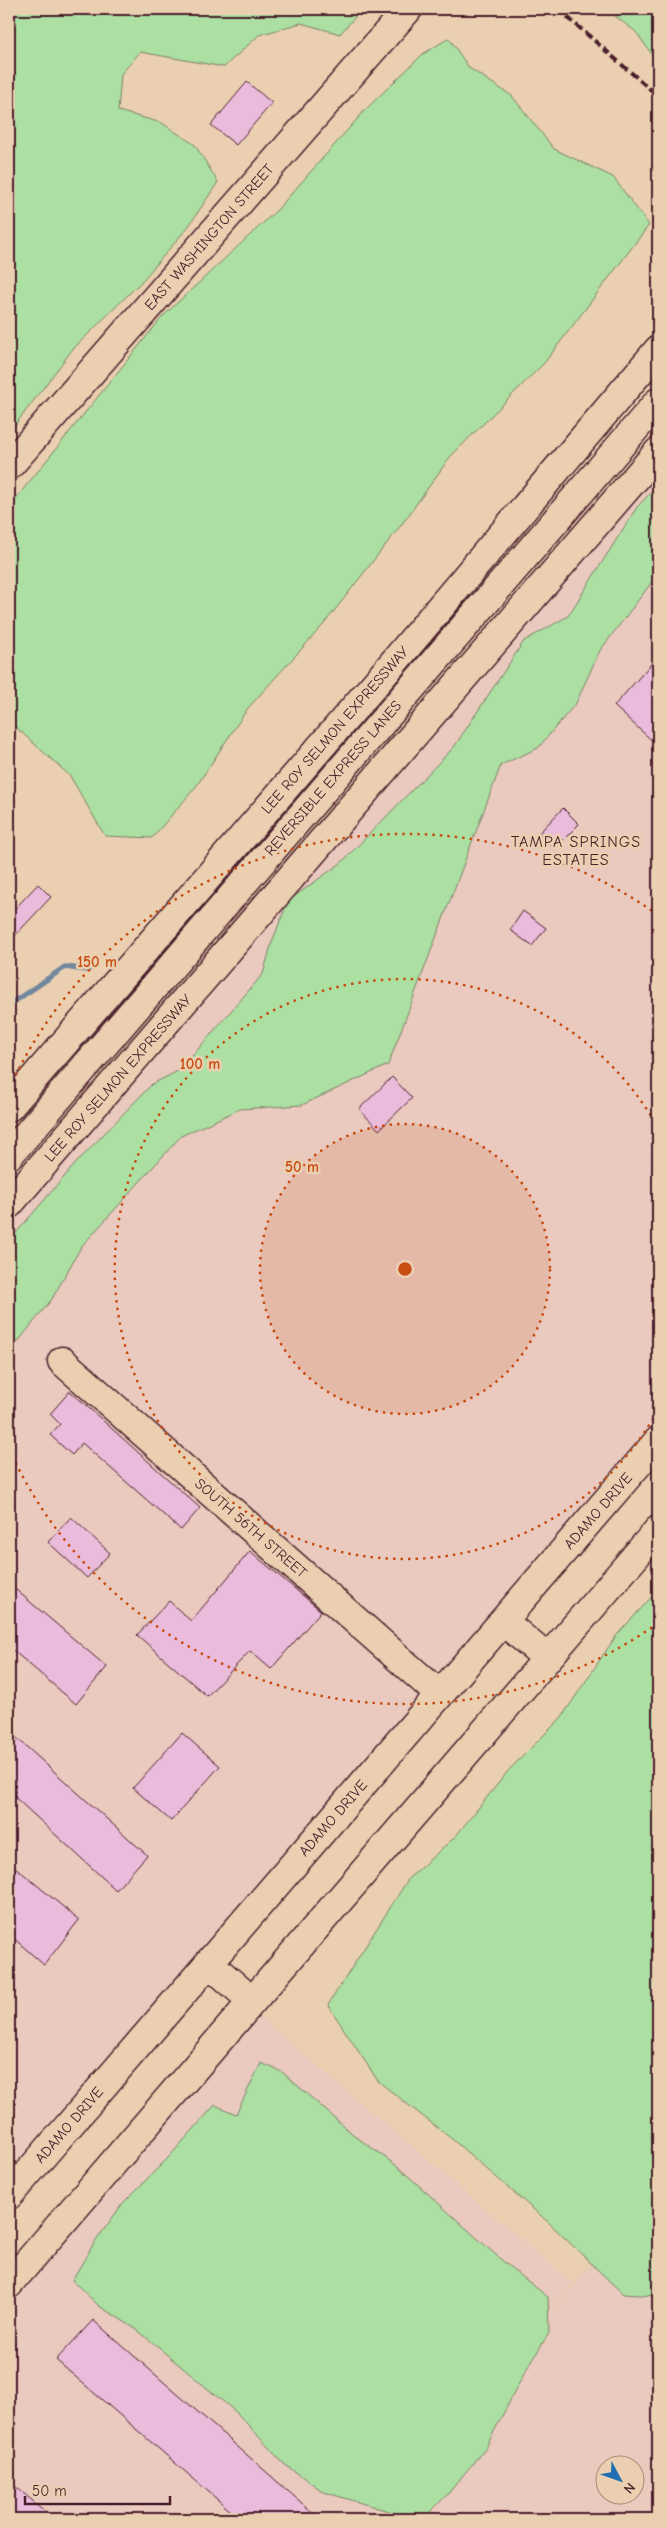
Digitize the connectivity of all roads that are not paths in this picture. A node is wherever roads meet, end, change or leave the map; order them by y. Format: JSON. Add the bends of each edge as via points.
{"nodes":[{"id":1,"x":408,"y":9,"type":"edge"},
{"id":2,"x":658,"y":350,"type":"edge"},
{"id":3,"x":658,"y":402,"type":"edge"},
{"id":4,"x":658,"y":452,"type":"edge"},
{"id":5,"x":9,"y":466,"type":"edge"},
{"id":6,"x":9,"y":1107,"type":"edge"},
{"id":7,"x":9,"y":1155,"type":"edge"},
{"id":8,"x":9,"y":1204,"type":"edge"},
{"id":9,"x":62,"y":1361,"type":"dead end"},
{"id":10,"x":658,"y":1440,"type":"edge"},
{"id":11,"x":658,"y":1530,"type":"edge"},
{"id":12,"x":503,"y":1620,"type":"junction"},
{"id":13,"x":547,"y":1658,"type":"junction"},
{"id":14,"x":440,"y":1694,"type":"junction"},
{"id":15,"x":209,"y":1963,"type":"junction"},
{"id":16,"x":252,"y":2001,"type":"junction"},
{"id":17,"x":9,"y":2195,"type":"edge"},
{"id":18,"x":9,"y":2284,"type":"edge"}],
"edges":[{"from":1,"to":5,"type":"main road","name":"EAST WASHINGTON STREET"},
{"from":2,"to":6,"type":"main road","name":"LEE ROY SELMON EXPRESSWAY","via":[[388,669]]},
{"from":3,"to":7,"type":"main road","name":"REVERSIBLE EXPRESS LANES"},
{"from":4,"to":8,"type":"main road","name":"LEE ROY SELMON EXPRESSWAY"},
{"from":9,"to":14,"type":"main road","name":"SOUTH 56TH STREET"},
{"from":10,"to":12,"type":"main road","name":"ADAMO DRIVE"},
{"from":11,"to":13,"type":"main road"},
{"from":12,"to":13,"type":"main road"},
{"from":12,"to":14,"type":"main road","name":"ADAMO DRIVE"},
{"from":13,"to":16,"type":"main road"},
{"from":14,"to":15,"type":"main road","name":"ADAMO DRIVE"},
{"from":15,"to":16,"type":"main road"},
{"from":15,"to":17,"type":"main road","name":"ADAMO DRIVE"},
{"from":16,"to":18,"type":"main road"}]}
